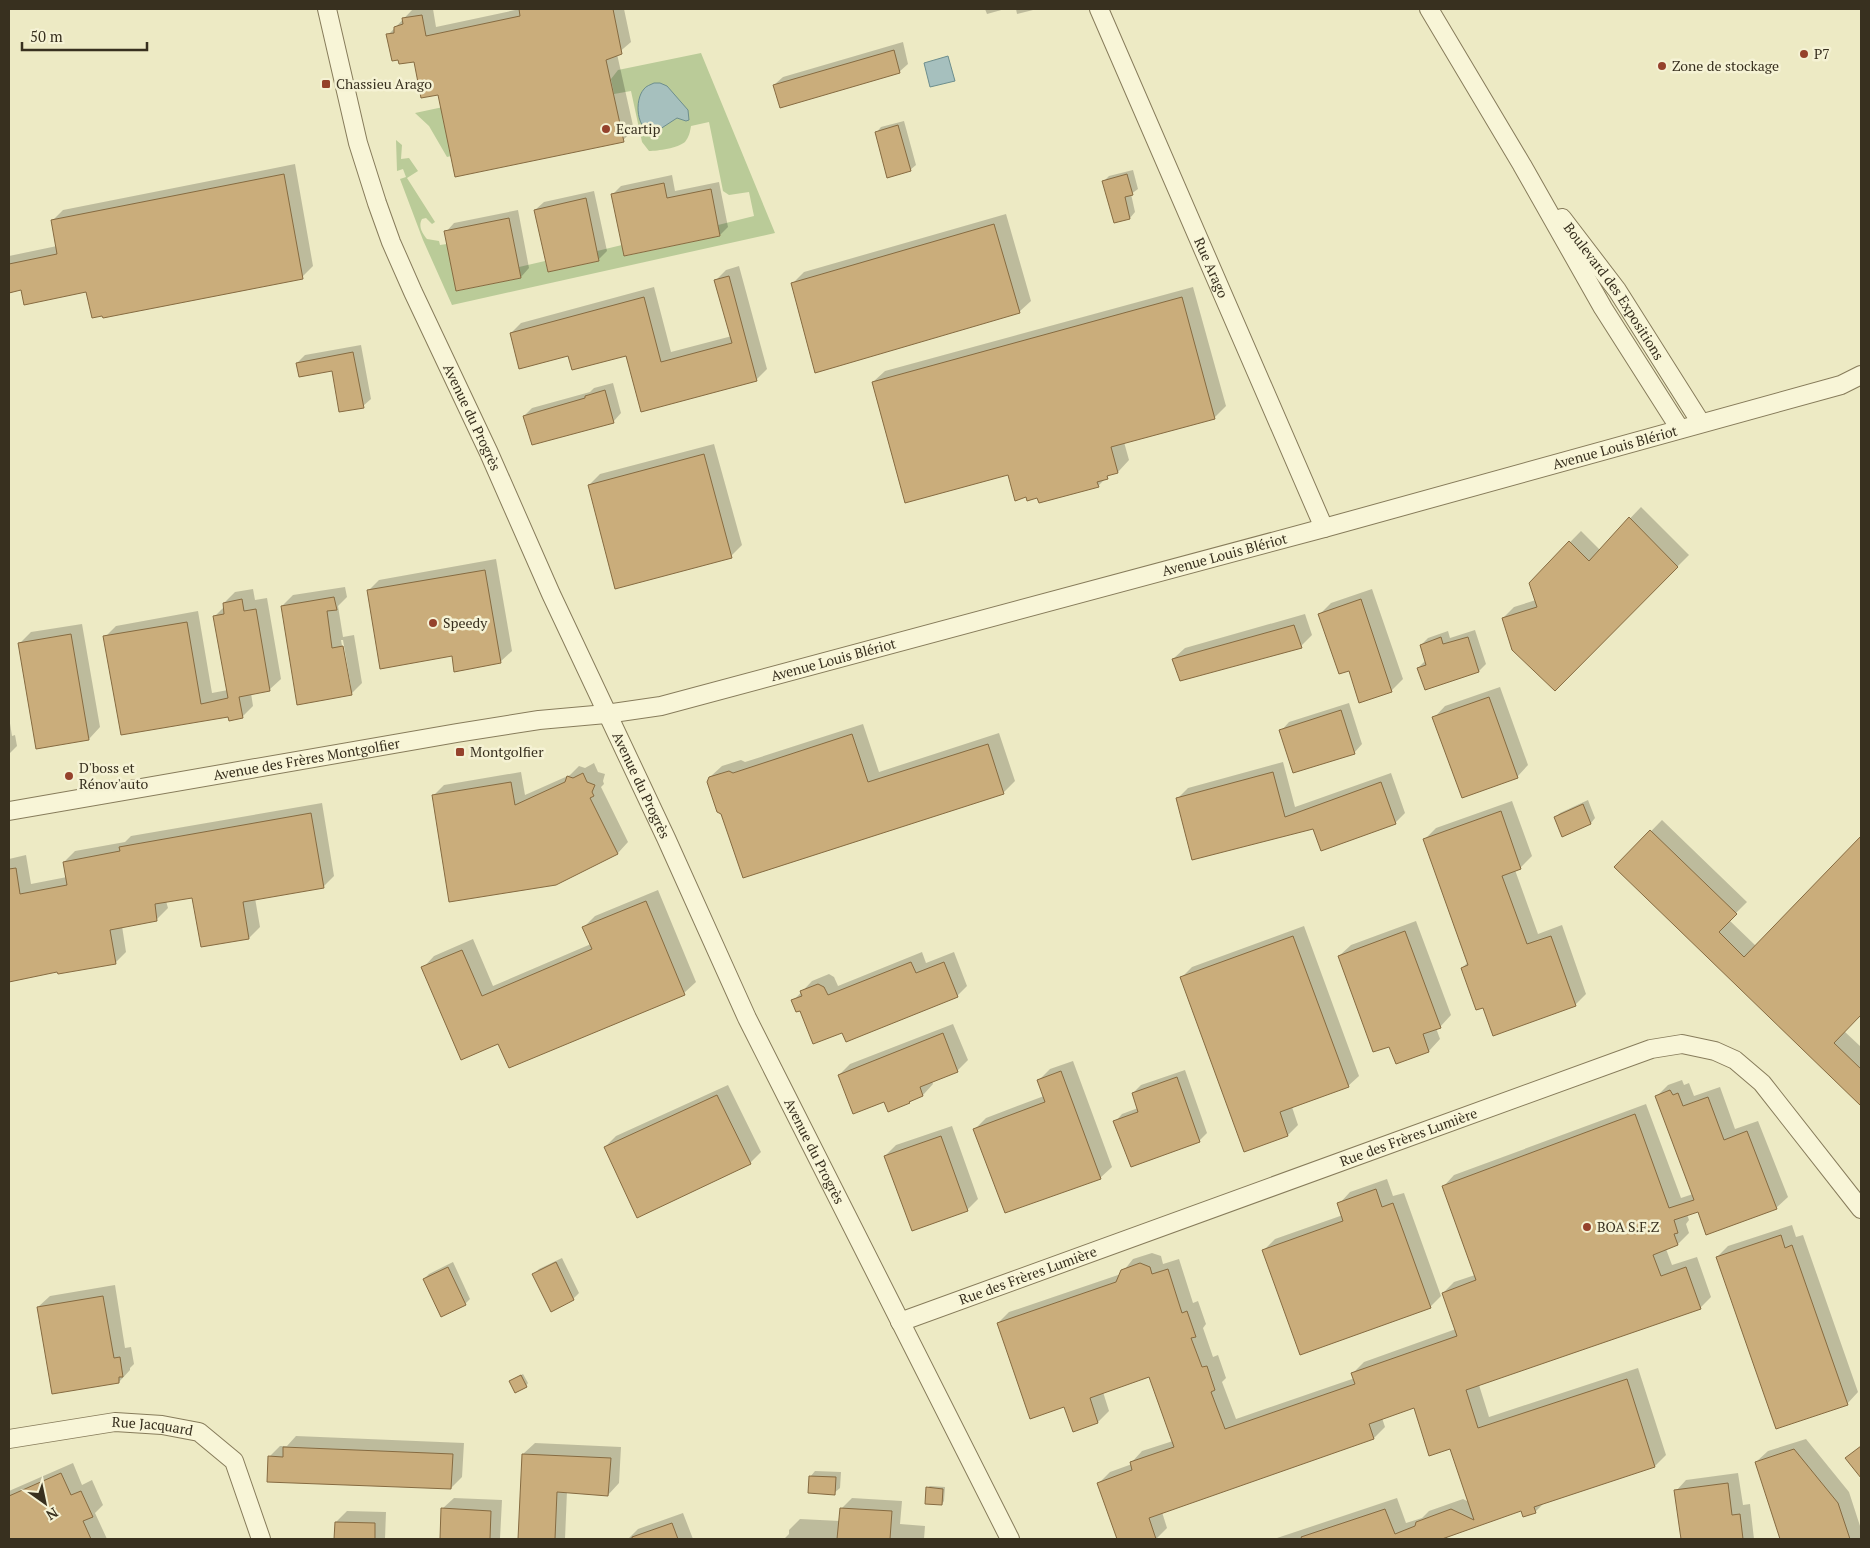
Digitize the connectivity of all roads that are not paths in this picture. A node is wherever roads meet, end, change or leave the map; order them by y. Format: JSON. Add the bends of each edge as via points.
{"nodes":[{"id":1,"x":327,"y":9,"type":"edge"},
{"id":2,"x":1099,"y":9,"type":"edge"},
{"id":3,"x":1429,"y":9,"type":"edge"},
{"id":4,"x":1522,"y":165,"type":"junction"},
{"id":5,"x":1861,"y":375,"type":"edge"},
{"id":6,"x":1861,"y":384,"type":"edge"},
{"id":7,"x":1841,"y":385,"type":"junction"},
{"id":8,"x":1701,"y":423,"type":"junction"},
{"id":9,"x":1680,"y":429,"type":"junction"},
{"id":10,"x":1324,"y":528,"type":"junction"},
{"id":11,"x":606,"y":714,"type":"junction"},
{"id":12,"x":9,"y":810,"type":"edge"},
{"id":13,"x":1861,"y":1209,"type":"edge"},
{"id":14,"x":900,"y":1322,"type":"junction"},
{"id":15,"x":9,"y":1439,"type":"edge"},
{"id":16,"x":261,"y":1539,"type":"edge"},
{"id":17,"x":1010,"y":1539,"type":"edge"}],
"edges":[{"from":1,"to":11,"type":"street","name":"Avenue du Progrès","via":[[358,143],[391,242]]},
{"from":2,"to":10,"type":"street","name":"Rue Arago"},
{"from":3,"to":4,"type":"street","name":"Boulevard des Expositions"},
{"from":4,"to":8,"type":"street","name":"Boulevard des Expositions","via":[[1617,290]]},
{"from":4,"to":9,"type":"street","name":"Boulevard des Expositions","via":[[1603,308]]},
{"from":5,"to":7,"type":"street","name":"Avenue Louis Blériot"},
{"from":6,"to":7,"type":"street","name":"Avenue Louis Blériot"},
{"from":7,"to":8,"type":"street","name":"Avenue Louis Blériot"},
{"from":8,"to":9,"type":"street","name":"Avenue Louis Blériot"},
{"from":9,"to":10,"type":"street","name":"Avenue Louis Blériot"},
{"from":10,"to":11,"type":"street","name":"Avenue Louis Blériot","via":[[661,706]]},
{"from":11,"to":12,"type":"street","name":"Avenue des Frères Montgolfier","via":[[539,720],[457,733]]},
{"from":11,"to":14,"type":"street","name":"Avenue du Progrès","via":[[747,1018]]},
{"from":13,"to":14,"type":"street","name":"Rue des Frères Lumière","via":[[1762,1083],[1734,1060],[1715,1051],[1682,1044],[1651,1048]]},
{"from":14,"to":17,"type":"street","name":"Avenue du Progrès"},
{"from":15,"to":16,"type":"street","name":"Rue Jacquard","via":[[115,1422],[162,1425],[199,1432],[234,1461]]}]}
